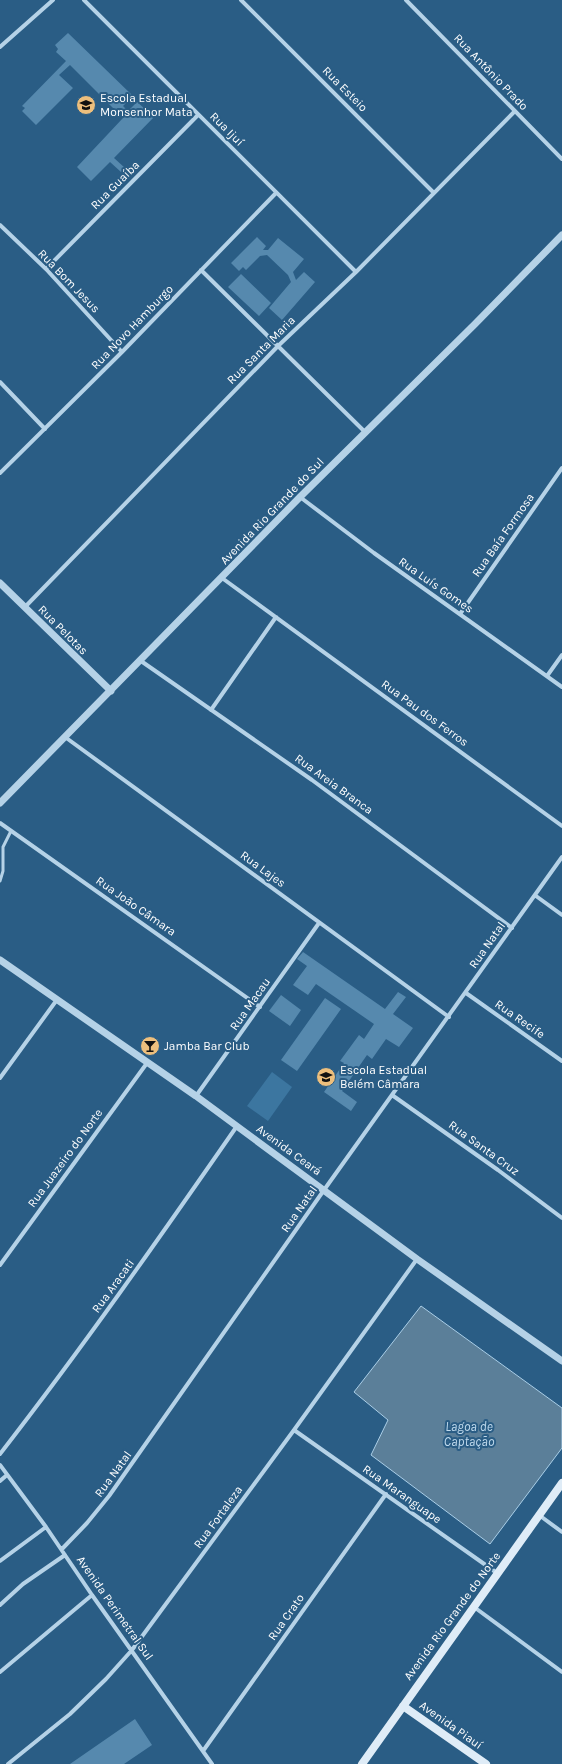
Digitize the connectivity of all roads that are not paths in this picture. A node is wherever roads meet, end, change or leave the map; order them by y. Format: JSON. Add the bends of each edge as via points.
{"nodes":[{"id":1,"x":53,"y":0,"type":"edge"},
{"id":2,"x":84,"y":0,"type":"edge"},
{"id":3,"x":241,"y":0,"type":"edge"},
{"id":4,"x":406,"y":0,"type":"edge"},
{"id":5,"x":0,"y":48,"type":"edge"},
{"id":6,"x":515,"y":111,"type":"junction"},
{"id":7,"x":198,"y":116,"type":"junction"},
{"id":8,"x":562,"y":159,"type":"edge"},
{"id":9,"x":276,"y":193,"type":"junction"},
{"id":10,"x":434,"y":193,"type":"junction"},
{"id":11,"x":0,"y":225,"type":"edge"},
{"id":12,"x":562,"y":235,"type":"edge"},
{"id":13,"x":46,"y":269,"type":"junction"},
{"id":14,"x":201,"y":270,"type":"junction"},
{"id":15,"x":356,"y":272,"type":"junction"},
{"id":16,"x":278,"y":346,"type":"junction"},
{"id":17,"x":122,"y":352,"type":"junction"},
{"id":18,"x":0,"y":382,"type":"edge"},
{"id":19,"x":46,"y":429,"type":"junction"},
{"id":20,"x":365,"y":432,"type":"junction"},
{"id":21,"x":562,"y":468,"type":"edge"},
{"id":22,"x":0,"y":474,"type":"edge"},
{"id":23,"x":300,"y":497,"type":"junction"},
{"id":24,"x":222,"y":578,"type":"junction"},
{"id":25,"x":0,"y":583,"type":"edge"},
{"id":26,"x":25,"y":607,"type":"junction"},
{"id":27,"x":460,"y":614,"type":"junction"},
{"id":28,"x":276,"y":617,"type":"junction"},
{"id":29,"x":562,"y":655,"type":"edge"},
{"id":30,"x":141,"y":661,"type":"junction"},
{"id":31,"x":547,"y":676,"type":"junction"},
{"id":32,"x":562,"y":687,"type":"edge"},
{"id":33,"x":111,"y":692,"type":"junction"},
{"id":34,"x":211,"y":710,"type":"junction"},
{"id":35,"x":65,"y":738,"type":"junction"},
{"id":36,"x":0,"y":803,"type":"edge"},
{"id":37,"x":0,"y":823,"type":"edge"},
{"id":38,"x":562,"y":826,"type":"edge"},
{"id":39,"x":11,"y":831,"type":"junction"},
{"id":40,"x":1,"y":854,"type":"edge"},
{"id":41,"x":562,"y":857,"type":"edge"},
{"id":42,"x":0,"y":881,"type":"edge"},
{"id":43,"x":536,"y":896,"type":"junction"},
{"id":44,"x":562,"y":915,"type":"edge"},
{"id":45,"x":319,"y":923,"type":"junction"},
{"id":46,"x":512,"y":928,"type":"junction"},
{"id":47,"x":0,"y":960,"type":"edge"},
{"id":48,"x":466,"y":993,"type":"junction"},
{"id":49,"x":56,"y":1000,"type":"junction"},
{"id":50,"x":260,"y":1007,"type":"junction"},
{"id":51,"x":449,"y":1016,"type":"junction"},
{"id":52,"x":562,"y":1061,"type":"edge"},
{"id":53,"x":147,"y":1063,"type":"junction"},
{"id":54,"x":0,"y":1078,"type":"edge"},
{"id":55,"x":392,"y":1095,"type":"junction"},
{"id":56,"x":196,"y":1096,"type":"junction"},
{"id":57,"x":237,"y":1126,"type":"junction"},
{"id":58,"x":324,"y":1190,"type":"junction"},
{"id":59,"x":562,"y":1218,"type":"edge"},
{"id":60,"x":418,"y":1259,"type":"junction"},
{"id":61,"x":0,"y":1265,"type":"edge"},
{"id":62,"x":562,"y":1361,"type":"edge"},
{"id":63,"x":294,"y":1430,"type":"junction"},
{"id":64,"x":0,"y":1454,"type":"edge"},
{"id":65,"x":0,"y":1465,"type":"edge"},
{"id":66,"x":7,"y":1475,"type":"junction"},
{"id":67,"x":0,"y":1481,"type":"edge"},
{"id":68,"x":562,"y":1483,"type":"edge"},
{"id":69,"x":386,"y":1494,"type":"junction"},
{"id":70,"x":539,"y":1515,"type":"junction"},
{"id":71,"x":46,"y":1527,"type":"junction"},
{"id":72,"x":562,"y":1532,"type":"edge"},
{"id":73,"x":62,"y":1549,"type":"junction"},
{"id":74,"x":66,"y":1555,"type":"junction"},
{"id":75,"x":0,"y":1561,"type":"edge"},
{"id":76,"x":497,"y":1573,"type":"junction"},
{"id":77,"x":92,"y":1595,"type":"junction"},
{"id":78,"x":0,"y":1605,"type":"edge"},
{"id":79,"x":474,"y":1607,"type":"junction"},
{"id":80,"x":132,"y":1650,"type":"junction"},
{"id":81,"x":0,"y":1672,"type":"edge"},
{"id":82,"x":562,"y":1672,"type":"edge"},
{"id":83,"x":403,"y":1706,"type":"junction"},
{"id":84,"x":203,"y":1751,"type":"junction"},
{"id":85,"x":8,"y":1764,"type":"edge"},
{"id":86,"x":212,"y":1764,"type":"edge"},
{"id":87,"x":362,"y":1764,"type":"edge"},
{"id":88,"x":486,"y":1764,"type":"edge"}],
"edges":[{"from":1,"to":5,"type":"street"},
{"from":2,"to":7,"type":"street","name":"Rua Ijuí"},
{"from":3,"to":10,"type":"street","name":"Rua Esteio"},
{"from":4,"to":6,"type":"street","name":"Rua Antônio Prado"},
{"from":6,"to":8,"type":"street","name":"Rua Antônio Prado"},
{"from":6,"to":10,"type":"street","name":"Rua Santa Maria"},
{"from":7,"to":9,"type":"street","name":"Rua Ijuí"},
{"from":7,"to":13,"type":"street","name":"Rua Guaíba"},
{"from":9,"to":14,"type":"street","name":"Rua Novo Hamburgo"},
{"from":9,"to":15,"type":"street","name":"Rua Ijuí"},
{"from":10,"to":15,"type":"street","name":"Rua Santa Maria"},
{"from":11,"to":13,"type":"street","name":"Rua Bom Jesus"},
{"from":12,"to":20,"type":"street","name":"Avenida Rio Grande do Sul"},
{"from":13,"to":17,"type":"street","name":"Rua Bom Jesus"},
{"from":14,"to":16,"type":"street"},
{"from":14,"to":17,"type":"street","name":"Rua Novo Hamburgo"},
{"from":15,"to":16,"type":"street","name":"Rua Santa Maria"},
{"from":16,"to":20,"type":"street"},
{"from":16,"to":26,"type":"street","name":"Rua Santa Maria"},
{"from":17,"to":19,"type":"street","name":"Rua Novo Hamburgo"},
{"from":18,"to":19,"type":"street"},
{"from":19,"to":22,"type":"street","name":"Rua Novo Hamburgo"},
{"from":20,"to":23,"type":"street","name":"Avenida Rio Grande do Sul"},
{"from":21,"to":27,"type":"street","name":"Rua Baía Formosa"},
{"from":23,"to":24,"type":"street","name":"Avenida Rio Grande do Sul"},
{"from":23,"to":27,"type":"street","name":"Rua Luís Gomes"},
{"from":24,"to":28,"type":"street","name":"Rua Pau dos Ferros"},
{"from":24,"to":30,"type":"street","name":"Avenida Rio Grande do Sul"},
{"from":25,"to":26,"type":"street","name":"Rua Pelotas"},
{"from":26,"to":33,"type":"street","name":"Rua Pelotas"},
{"from":27,"to":31,"type":"street","name":"Rua Luís Gomes"},
{"from":28,"to":34,"type":"street"},
{"from":28,"to":38,"type":"street","name":"Rua Pau dos Ferros"},
{"from":29,"to":31,"type":"street"},
{"from":30,"to":33,"type":"street","name":"Avenida Rio Grande do Sul"},
{"from":30,"to":34,"type":"street","name":"Rua Areia Branca"},
{"from":31,"to":32,"type":"street","name":"Rua Luís Gomes"},
{"from":33,"to":35,"type":"street","name":"Avenida Rio Grande do Sul"},
{"from":34,"to":46,"type":"street","name":"Rua Areia Branca","via":[[312,780]]},
{"from":35,"to":36,"type":"street","name":"Avenida Rio Grande do Sul"},
{"from":35,"to":45,"type":"street","name":"Rua Lajes"},
{"from":37,"to":39,"type":"street","name":"Rua João Câmara"},
{"from":39,"to":40,"type":"lane"},
{"from":39,"to":50,"type":"street","name":"Rua João Câmara"},
{"from":40,"to":42,"type":"lane","via":[[3,871]]},
{"from":41,"to":43,"type":"street","name":"Rua Natal"},
{"from":43,"to":44,"type":"street"},
{"from":43,"to":46,"type":"street","name":"Rua Natal"},
{"from":45,"to":50,"type":"street","name":"Rua Macau"},
{"from":45,"to":51,"type":"street","name":"Rua Lajes"},
{"from":46,"to":48,"type":"street","name":"Rua Natal"},
{"from":47,"to":49,"type":"street","name":"Avenida Ceará"},
{"from":48,"to":51,"type":"street","name":"Rua Natal"},
{"from":48,"to":52,"type":"street","name":"Rua Recife"},
{"from":49,"to":53,"type":"street","name":"Avenida Ceará"},
{"from":49,"to":54,"type":"street"},
{"from":50,"to":56,"type":"street","name":"Rua Macau"},
{"from":51,"to":55,"type":"street","name":"Rua Natal"},
{"from":53,"to":56,"type":"street","name":"Avenida Ceará"},
{"from":53,"to":61,"type":"street","name":"Rua Juazeiro do Norte"},
{"from":55,"to":58,"type":"street","name":"Rua Natal"},
{"from":55,"to":59,"type":"street","name":"Rua Santa Cruz"},
{"from":56,"to":57,"type":"street","name":"Avenida Ceará"},
{"from":57,"to":58,"type":"street","name":"Avenida Ceará"},
{"from":57,"to":64,"type":"street","name":"Rua Aracati","via":[[132,1277]]},
{"from":58,"to":60,"type":"street","name":"Avenida Ceará"},
{"from":58,"to":73,"type":"street","name":"Rua Natal","via":[[109,1496]]},
{"from":60,"to":62,"type":"street","name":"Avenida Ceará"},
{"from":60,"to":63,"type":"street","name":"Rua Fortaleza"},
{"from":63,"to":69,"type":"street","name":"Rua Maranguape"},
{"from":63,"to":80,"type":"street","name":"Rua Fortaleza"},
{"from":65,"to":66,"type":"street","name":"Avenida Perimetral Sul"},
{"from":66,"to":67,"type":"street"},
{"from":66,"to":71,"type":"street","name":"Avenida Perimetral Sul"},
{"from":68,"to":70,"type":"main road","name":"Avenida Rio Grande do Norte"},
{"from":69,"to":76,"type":"street","name":"Rua Maranguape"},
{"from":69,"to":84,"type":"street","name":"Rua Crato"},
{"from":70,"to":72,"type":"street"},
{"from":70,"to":76,"type":"main road","name":"Avenida Rio Grande do Norte"},
{"from":71,"to":73,"type":"street","name":"Avenida Perimetral Sul"},
{"from":71,"to":75,"type":"street"},
{"from":73,"to":74,"type":"street","name":"Avenida Perimetral Sul"},
{"from":74,"to":77,"type":"street","name":"Avenida Perimetral Sul"},
{"from":74,"to":78,"type":"street","via":[[33,1577]]},
{"from":76,"to":79,"type":"main road","name":"Avenida Rio Grande do Norte"},
{"from":77,"to":80,"type":"street","name":"Avenida Perimetral Sul"},
{"from":77,"to":81,"type":"street"},
{"from":79,"to":82,"type":"street"},
{"from":79,"to":83,"type":"main road","name":"Avenida Rio Grande do Norte"},
{"from":80,"to":84,"type":"street","name":"Avenida Perimetral Sul"},
{"from":80,"to":85,"type":"street","name":"Rua Fortaleza","via":[[70,1714]]},
{"from":83,"to":87,"type":"main road","name":"Avenida Rio Grande do Norte"},
{"from":83,"to":88,"type":"main road","name":"Avenida Piauí"},
{"from":84,"to":86,"type":"street","name":"Avenida Perimetral Sul"}]}
